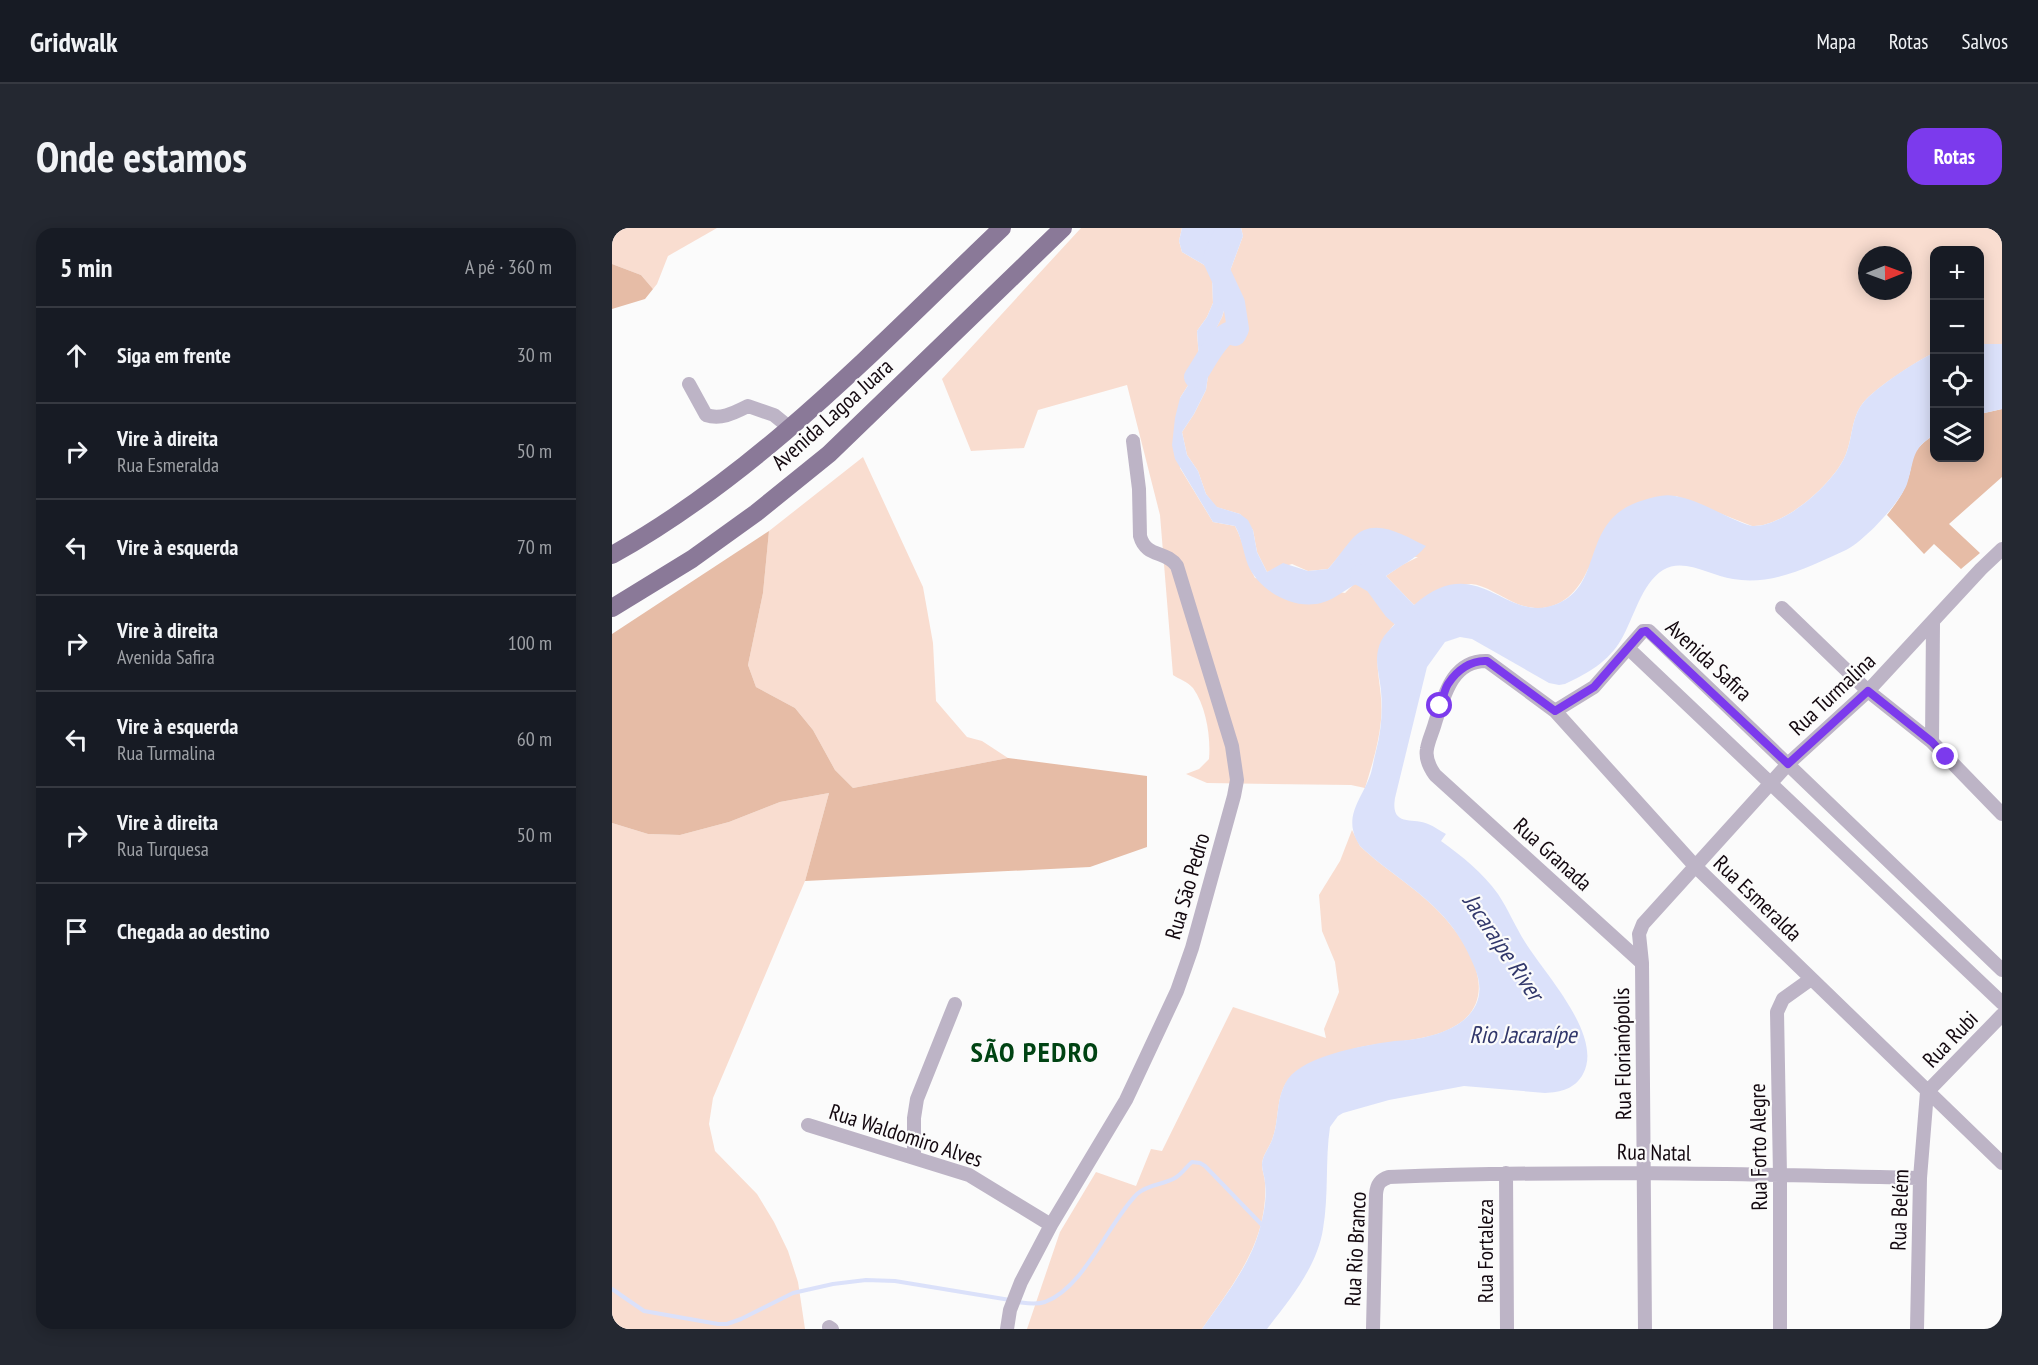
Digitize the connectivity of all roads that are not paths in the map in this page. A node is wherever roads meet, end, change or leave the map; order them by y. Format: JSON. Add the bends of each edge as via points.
{"nodes":[{"id":1,"x":1002,"y":228,"type":"edge"},
{"id":2,"x":1063,"y":228,"type":"edge"},
{"id":3,"x":689,"y":384,"type":"dead end"},
{"id":4,"x":790,"y":428,"type":"junction"},
{"id":5,"x":1133,"y":441,"type":"dead end"},
{"id":6,"x":2002,"y":549,"type":"edge"},
{"id":7,"x":612,"y":555,"type":"edge"},
{"id":8,"x":612,"y":608,"type":"edge"},
{"id":9,"x":1782,"y":608,"type":"dead end"},
{"id":10,"x":1933,"y":623,"type":"junction"},
{"id":11,"x":1628,"y":648,"type":"junction"},
{"id":12,"x":1868,"y":691,"type":"junction"},
{"id":13,"x":1555,"y":711,"type":"junction"},
{"id":14,"x":1932,"y":742,"type":"junction"},
{"id":15,"x":1788,"y":764,"type":"junction"},
{"id":16,"x":1435,"y":775,"type":"joint"},
{"id":17,"x":1771,"y":783,"type":"junction"},
{"id":18,"x":2002,"y":814,"type":"edge"},
{"id":19,"x":1695,"y":866,"type":"junction"},
{"id":20,"x":1643,"y":924,"type":"joint"},
{"id":21,"x":1642,"y":963,"type":"junction"},
{"id":22,"x":2002,"y":970,"type":"edge"},
{"id":23,"x":1811,"y":979,"type":"junction"},
{"id":24,"x":2002,"y":1003,"type":"edge"},
{"id":25,"x":955,"y":1004,"type":"dead end"},
{"id":26,"x":2002,"y":1015,"type":"edge"},
{"id":27,"x":1927,"y":1092,"type":"junction"},
{"id":28,"x":808,"y":1125,"type":"dead end"},
{"id":29,"x":914,"y":1157,"type":"junction"},
{"id":30,"x":2002,"y":1163,"type":"edge"},
{"id":31,"x":1506,"y":1173,"type":"junction"},
{"id":32,"x":1645,"y":1173,"type":"junction"},
{"id":33,"x":1780,"y":1175,"type":"junction"},
{"id":34,"x":1389,"y":1177,"type":"joint"},
{"id":35,"x":1920,"y":1178,"type":"junction"},
{"id":36,"x":1051,"y":1225,"type":"junction"},
{"id":37,"x":1007,"y":1329,"type":"edge"},
{"id":38,"x":1372,"y":1329,"type":"edge"},
{"id":39,"x":1507,"y":1329,"type":"edge"},
{"id":40,"x":1645,"y":1329,"type":"edge"},
{"id":41,"x":1780,"y":1329,"type":"edge"},
{"id":42,"x":1917,"y":1329,"type":"edge"}],
"edges":[{"from":1,"to":4,"type":"main road","name":"Avenida Lagoa Juara"},
{"from":2,"to":8,"type":"main road","name":"Avenida Lagoa Juara","via":[[830,454],[692,559]]},
{"from":3,"to":4,"type":"street","via":[[706,415],[724,417],[748,406],[774,415]]},
{"from":4,"to":7,"type":"main road","name":"Avenida Lagoa Juara","via":[[732,476]]},
{"from":5,"to":36,"type":"street","name":"Rua São Pedro","via":[[1142,544],[1177,566],[1232,746],[1237,780],[1177,991],[1126,1100]]},
{"from":6,"to":10,"type":"street","name":"Rua Turmalina"},
{"from":9,"to":12,"type":"street"},
{"from":10,"to":12,"type":"street","name":"Rua Turmalina"},
{"from":10,"to":14,"type":"street"},
{"from":11,"to":13,"type":"street","via":[[1594,687]]},
{"from":11,"to":15,"type":"street","name":"Avenida Safira","via":[[1642,632],[1648,631]]},
{"from":11,"to":17,"type":"street","name":"Avenida Safira"},
{"from":12,"to":14,"type":"street"},
{"from":12,"to":15,"type":"street","name":"Rua Turmalina"},
{"from":13,"to":16,"type":"street","name":"Rua Esmeralda","via":[[1487,661],[1469,663],[1447,685],[1426,751],[1428,765]]},
{"from":13,"to":19,"type":"street","name":"Rua Esmeralda"},
{"from":14,"to":18,"type":"street"},
{"from":15,"to":17,"type":"street","name":"Rua Turmalina"},
{"from":15,"to":22,"type":"street","name":"Avenida Safira"},
{"from":16,"to":21,"type":"street","name":"Rua Granada"},
{"from":17,"to":19,"type":"street","name":"Rua Turmalina"},
{"from":17,"to":24,"type":"street","name":"Avenida Safira"},
{"from":19,"to":20,"type":"street","name":"Rua Turmalina"},
{"from":19,"to":23,"type":"street","name":"Rua Esmeralda"},
{"from":20,"to":21,"type":"street","name":"Rua Florianópolis"},
{"from":21,"to":32,"type":"street","name":"Rua Florianópolis"},
{"from":23,"to":27,"type":"street","name":"Rua Esmeralda"},
{"from":23,"to":33,"type":"street","name":"Rua Forto Alegre","via":[[1783,999],[1777,1012]]},
{"from":25,"to":29,"type":"street","via":[[917,1099]]},
{"from":26,"to":27,"type":"street","name":"Rua Rubi"},
{"from":27,"to":30,"type":"street","name":"Rua Esmeralda"},
{"from":27,"to":35,"type":"street","name":"Rua Belém"},
{"from":28,"to":29,"type":"street","name":"Rua Waldomiro Alves"},
{"from":29,"to":36,"type":"street","name":"Rua Waldomiro Alves","via":[[982,1182]]},
{"from":31,"to":32,"type":"street","name":"Rua Natal"},
{"from":31,"to":34,"type":"street","name":"Rua Natal"},
{"from":31,"to":39,"type":"street","name":"Rua Fortaleza"},
{"from":32,"to":33,"type":"street","name":"Rua Natal"},
{"from":32,"to":40,"type":"street","name":"Rua Florianópolis"},
{"from":33,"to":35,"type":"street","name":"Rua Natal"},
{"from":33,"to":41,"type":"street","name":"Rua Forto Alegre"},
{"from":34,"to":38,"type":"street","name":"Rua Rio Branco","via":[[1377,1186],[1376,1194]]},
{"from":35,"to":42,"type":"street","name":"Rua Belém"},
{"from":36,"to":37,"type":"street","name":"Rua São Pedro","via":[[1014,1297]]}]}
